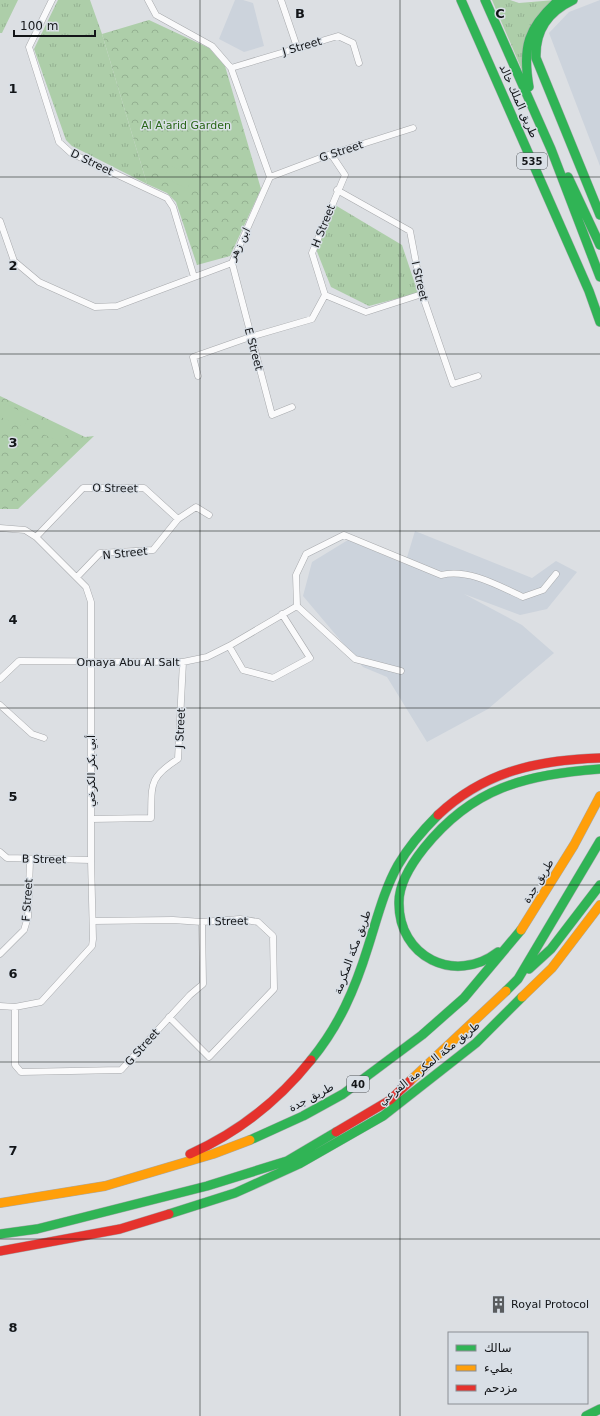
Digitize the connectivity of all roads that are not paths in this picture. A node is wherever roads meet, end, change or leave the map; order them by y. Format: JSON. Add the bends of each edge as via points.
{"nodes":[{"id":1,"x":52,"y":0,"type":"edge"},
{"id":2,"x":148,"y":0,"type":"edge"},
{"id":3,"x":281,"y":0,"type":"edge"},
{"id":4,"x":461,"y":0,"type":"edge"},
{"id":5,"x":485,"y":0,"type":"edge"},
{"id":6,"x":560,"y":0,"type":"edge"},
{"id":7,"x":573,"y":0,"type":"edge"},
{"id":8,"x":297,"y":47,"type":"junction"},
{"id":9,"x":360,"y":63,"type":"dead end"},
{"id":10,"x":231,"y":68,"type":"junction"},
{"id":11,"x":533,"y":109,"type":"junction"},
{"id":12,"x":413,"y":128,"type":"dead end"},
{"id":13,"x":551,"y":150,"type":"junction"},
{"id":14,"x":330,"y":154,"type":"junction"},
{"id":15,"x":270,"y":177,"type":"junction"},
{"id":16,"x":337,"y":190,"type":"junction"},
{"id":17,"x":600,"y":215,"type":"edge"},
{"id":18,"x":0,"y":222,"type":"edge"},
{"id":19,"x":600,"y":245,"type":"edge"},
{"id":20,"x":232,"y":263,"type":"junction"},
{"id":21,"x":194,"y":277,"type":"junction"},
{"id":22,"x":600,"y":277,"type":"edge"},
{"id":23,"x":422,"y":294,"type":"junction"},
{"id":24,"x":326,"y":295,"type":"junction"},
{"id":25,"x":600,"y":322,"type":"edge"},
{"id":26,"x":250,"y":337,"type":"junction"},
{"id":27,"x":198,"y":376,"type":"dead end"},
{"id":28,"x":478,"y":376,"type":"dead end"},
{"id":29,"x":292,"y":407,"type":"dead end"},
{"id":30,"x":209,"y":515,"type":"dead end"},
{"id":31,"x":178,"y":520,"type":"junction"},
{"id":32,"x":0,"y":528,"type":"edge"},
{"id":33,"x":36,"y":537,"type":"junction"},
{"id":34,"x":556,"y":574,"type":"dead end"},
{"id":35,"x":77,"y":576,"type":"junction"},
{"id":36,"x":297,"y":606,"type":"junction"},
{"id":37,"x":282,"y":614,"type":"junction"},
{"id":38,"x":229,"y":646,"type":"junction"},
{"id":39,"x":91,"y":662,"type":"junction"},
{"id":40,"x":183,"y":662,"type":"junction"},
{"id":41,"x":400,"y":671,"type":"dead end"},
{"id":42,"x":0,"y":679,"type":"edge"},
{"id":43,"x":0,"y":705,"type":"edge"},
{"id":44,"x":44,"y":738,"type":"dead end"},
{"id":45,"x":600,"y":758,"type":"edge"},
{"id":46,"x":600,"y":769,"type":"edge"},
{"id":47,"x":600,"y":796,"type":"edge"},
{"id":48,"x":91,"y":820,"type":"junction"},
{"id":49,"x":600,"y":841,"type":"edge"},
{"id":50,"x":0,"y":852,"type":"edge"},
{"id":51,"x":30,"y":860,"type":"junction"},
{"id":52,"x":91,"y":860,"type":"junction"},
{"id":53,"x":600,"y":885,"type":"edge"},
{"id":54,"x":600,"y":905,"type":"edge"},
{"id":55,"x":93,"y":921,"type":"junction"},
{"id":56,"x":202,"y":922,"type":"junction"},
{"id":57,"x":526,"y":924,"type":"junction"},
{"id":58,"x":0,"y":954,"type":"edge"},
{"id":59,"x":518,"y":979,"type":"junction"},
{"id":60,"x":0,"y":1006,"type":"edge"},
{"id":61,"x":15,"y":1006,"type":"junction"},
{"id":62,"x":169,"y":1017,"type":"junction"},
{"id":63,"x":105,"y":1186,"type":"junction"},
{"id":64,"x":0,"y":1203,"type":"edge"},
{"id":65,"x":0,"y":1234,"type":"edge"},
{"id":66,"x":0,"y":1251,"type":"edge"},
{"id":67,"x":600,"y":1409,"type":"edge"},
{"id":68,"x":586,"y":1416,"type":"edge"}],
"edges":[{"from":1,"to":21,"type":"street","name":"D Street","via":[[29,47],[59,142],[71,153],[167,198],[173,207]]},
{"from":2,"to":10,"type":"street","via":[[156,15],[212,46]]},
{"from":3,"to":8,"type":"street"},
{"from":4,"to":25,"type":"main road","name":"طريق الملك خالد","number":"535","via":[[589,291]]},
{"from":5,"to":11,"type":"main road","name":"طريق الملك خالد","number":"535"},
{"from":6,"to":11,"type":"main road","via":[[535,24],[526,47],[526,72]]},
{"from":7,"to":17,"type":"main road","via":[[560,7],[544,22],[536,39],[536,58]]},
{"from":8,"to":9,"type":"street","name":"J Street","via":[[338,36],[353,43]]},
{"from":8,"to":10,"type":"street","name":"J Street"},
{"from":10,"to":15,"type":"street"},
{"from":11,"to":13,"type":"main road","name":"طريق الملك خالد","number":"535"},
{"from":12,"to":14,"type":"street","name":"G Street"},
{"from":13,"to":19,"type":"main road","via":[[577,193]]},
{"from":13,"to":22,"type":"main road","name":"طريق الملك خالد","number":"535"},
{"from":14,"to":15,"type":"street","name":"G Street"},
{"from":14,"to":16,"type":"street","name":"H Street","via":[[344,175]]},
{"from":15,"to":20,"type":"street","name":"ابن زهر"},
{"from":16,"to":23,"type":"street","name":"I Street","via":[[410,231]]},
{"from":16,"to":24,"type":"street","name":"H Street","via":[[312,253]]},
{"from":18,"to":21,"type":"street","name":"ابن زهر","via":[[14,260],[39,282],[95,307],[117,306]]},
{"from":20,"to":21,"type":"street","name":"ابن زهر"},
{"from":20,"to":26,"type":"street","name":"E Street"},
{"from":23,"to":24,"type":"street","via":[[366,312]]},
{"from":23,"to":28,"type":"street","name":"I Street","via":[[453,384]]},
{"from":24,"to":26,"type":"street","via":[[312,319]]},
{"from":26,"to":27,"type":"street","via":[[193,357]]},
{"from":26,"to":29,"type":"street","name":"E Street","via":[[272,414]]},
{"from":30,"to":31,"type":"street","name":"N Street","via":[[196,507]]},
{"from":31,"to":33,"type":"street","name":"O Street","via":[[144,488],[83,488]]},
{"from":31,"to":35,"type":"street","name":"N Street","via":[[153,550],[100,553]]},
{"from":32,"to":33,"type":"street","name":"أبي بكر الكرخي","via":[[25,530]]},
{"from":33,"to":35,"type":"street","name":"أبي بكر الكرخي"},
{"from":34,"to":36,"type":"street","via":[[543,590],[523,597],[467,575],[451,572],[441,574],[344,535],[306,554],[296,575]]},
{"from":35,"to":39,"type":"street","name":"أبي بكر الكرخي","via":[[86,587],[90,602]]},
{"from":36,"to":37,"type":"street","name":"Omaya Abu Al Salt"},
{"from":36,"to":41,"type":"street","via":[[355,659]]},
{"from":37,"to":38,"type":"street","name":"Omaya Abu Al Salt"},
{"from":37,"to":38,"type":"street","via":[[310,658],[273,678],[242,670]]},
{"from":38,"to":40,"type":"street","name":"Omaya Abu Al Salt","via":[[207,656]]},
{"from":39,"to":40,"type":"street","name":"Omaya Abu Al Salt"},
{"from":39,"to":42,"type":"street","name":"Omaya Abu Al Salt","via":[[19,662]]},
{"from":39,"to":48,"type":"street","name":"أبي بكر الكرخي"},
{"from":40,"to":48,"type":"street","name":"J Street","via":[[178,759],[160,770],[152,787],[151,818]]},
{"from":43,"to":44,"type":"street","via":[[32,734]]},
{"from":45,"to":63,"type":"main road","name":"طريق مكة المكرمة","via":[[556,760],[521,768],[497,776],[444,809],[400,860],[388,887],[356,983],[341,1014],[317,1052],[288,1085],[262,1109],[198,1151]]},
{"from":46,"to":57,"type":"main road","via":[[526,778],[483,795],[445,823],[429,839],[405,875],[398,908],[401,922],[407,938],[430,960],[445,966],[465,967],[480,964],[494,957]]},
{"from":47,"to":57,"type":"main road","name":"طريق جدة","number":"40","via":[[574,845]]},
{"from":48,"to":52,"type":"street","name":"أبي بكر الكرخي"},
{"from":49,"to":59,"type":"main road"},
{"from":50,"to":51,"type":"street","name":"B Street","via":[[7,858]]},
{"from":51,"to":52,"type":"street","name":"B Street"},
{"from":51,"to":58,"type":"street","name":"F Street","via":[[28,917],[24,930]]},
{"from":52,"to":55,"type":"street","name":"أبي بكر الكرخي"},
{"from":53,"to":59,"type":"main road","via":[[551,949]]},
{"from":54,"to":66,"type":"main road","name":"طريق مكة المكرمة الفرعي","via":[[552,968],[476,1043],[383,1116],[299,1164],[235,1193],[120,1229]]},
{"from":55,"to":56,"type":"street","name":"I Street"},
{"from":55,"to":61,"type":"street","name":"أبي بكر الكرخي","via":[[92,946],[49,994],[41,1002]]},
{"from":56,"to":62,"type":"street","name":"G Street","via":[[203,984]]},
{"from":56,"to":62,"type":"street","name":"I Street","via":[[240,919],[258,922],[273,936],[274,989],[208,1057]]},
{"from":57,"to":63,"type":"main road","name":"طريق جدة","number":"40","via":[[464,998],[422,1035],[344,1094],[303,1116],[213,1154]]},
{"from":59,"to":65,"type":"main road","via":[[390,1100],[287,1161],[207,1186],[37,1229]]},
{"from":60,"to":61,"type":"street","name":"أبي بكر الكرخي"},
{"from":61,"to":62,"type":"street","name":"G Street","via":[[15,1065],[21,1072],[121,1070]]},
{"from":63,"to":64,"type":"main road","name":"طريق جدة","number":"40"},
{"from":67,"to":68,"type":"main road"}]}
